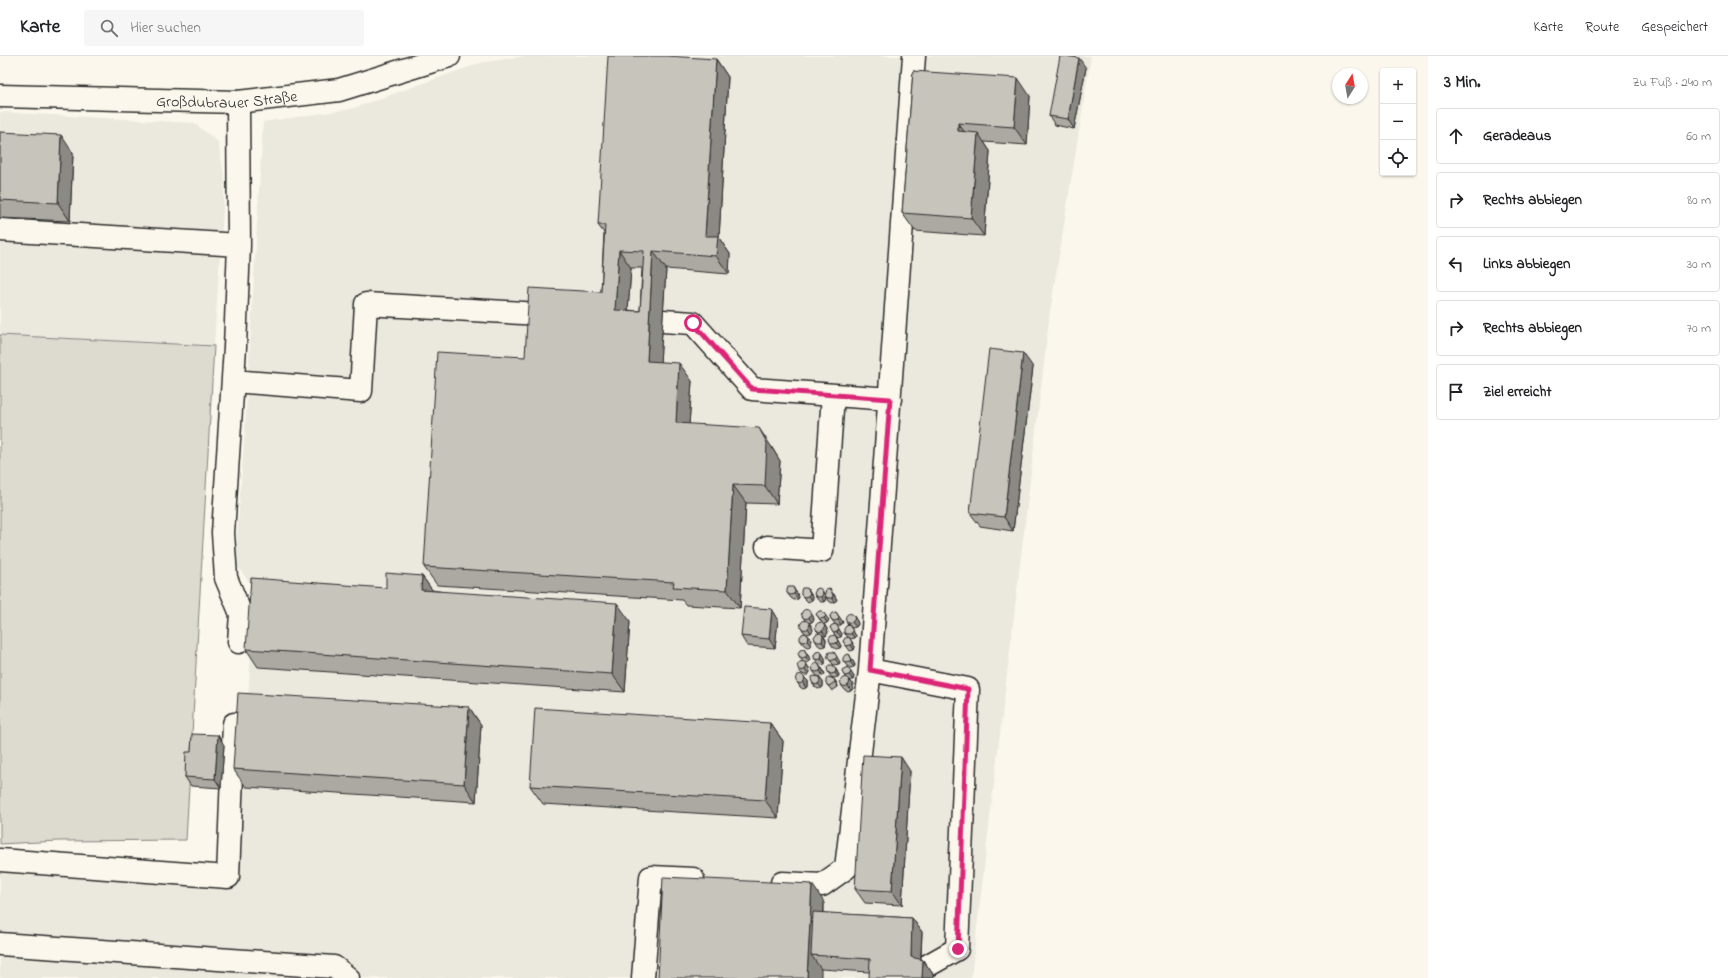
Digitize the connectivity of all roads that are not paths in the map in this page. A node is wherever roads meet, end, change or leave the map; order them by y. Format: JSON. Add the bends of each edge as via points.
{"nodes":[{"id":1,"x":449,"y":56,"type":"edge"},
{"id":2,"x":914,"y":56,"type":"edge"},
{"id":3,"x":0,"y":96,"type":"edge"},
{"id":4,"x":238,"y":102,"type":"junction"},
{"id":5,"x":0,"y":230,"type":"edge"},
{"id":6,"x":239,"y":245,"type":"junction"},
{"id":7,"x":540,"y":314,"type":"edge"},
{"id":8,"x":653,"y":321,"type":"dead end"},
{"id":9,"x":233,"y":381,"type":"junction"},
{"id":10,"x":833,"y":395,"type":"junction"},
{"id":11,"x":890,"y":399,"type":"junction"},
{"id":12,"x":767,"y":546,"type":"dead end"},
{"id":13,"x":239,"y":642,"type":"dead end"},
{"id":14,"x":870,"y":670,"type":"junction"},
{"id":15,"x":234,"y":724,"type":"edge"},
{"id":16,"x":0,"y":860,"type":"edge"},
{"id":17,"x":713,"y":880,"type":"edge"},
{"id":18,"x":760,"y":882,"type":"edge"},
{"id":19,"x":0,"y":944,"type":"edge"},
{"id":20,"x":927,"y":966,"type":"dead end"},
{"id":21,"x":348,"y":978,"type":"edge"},
{"id":22,"x":643,"y":978,"type":"edge"}],
"edges":[{"from":1,"to":4,"type":"main road","name":"Großdubrauer Straße","via":[[339,90]]},
{"from":2,"to":11,"type":"main road"},
{"from":3,"to":4,"type":"main road","name":"Großdubrauer Straße"},
{"from":4,"to":6,"type":"main road"},
{"from":5,"to":6,"type":"main road"},
{"from":6,"to":9,"type":"main road"},
{"from":7,"to":9,"type":"main road","via":[[366,304],[361,391]]},
{"from":8,"to":10,"type":"main road","via":[[693,323],[752,389]]},
{"from":9,"to":13,"type":"main road","via":[[223,533],[226,578],[241,614]]},
{"from":10,"to":11,"type":"main road"},
{"from":10,"to":12,"type":"main road","via":[[822,551]]},
{"from":11,"to":14,"type":"main road"},
{"from":14,"to":18,"type":"main road","via":[[846,868],[822,885]]},
{"from":14,"to":20,"type":"main road","via":[[968,689],[958,949]]},
{"from":15,"to":16,"type":"main road","via":[[228,877]]},
{"from":17,"to":22,"type":"main road","via":[[651,877]]},
{"from":19,"to":21,"type":"main road","via":[[334,967]]}]}
